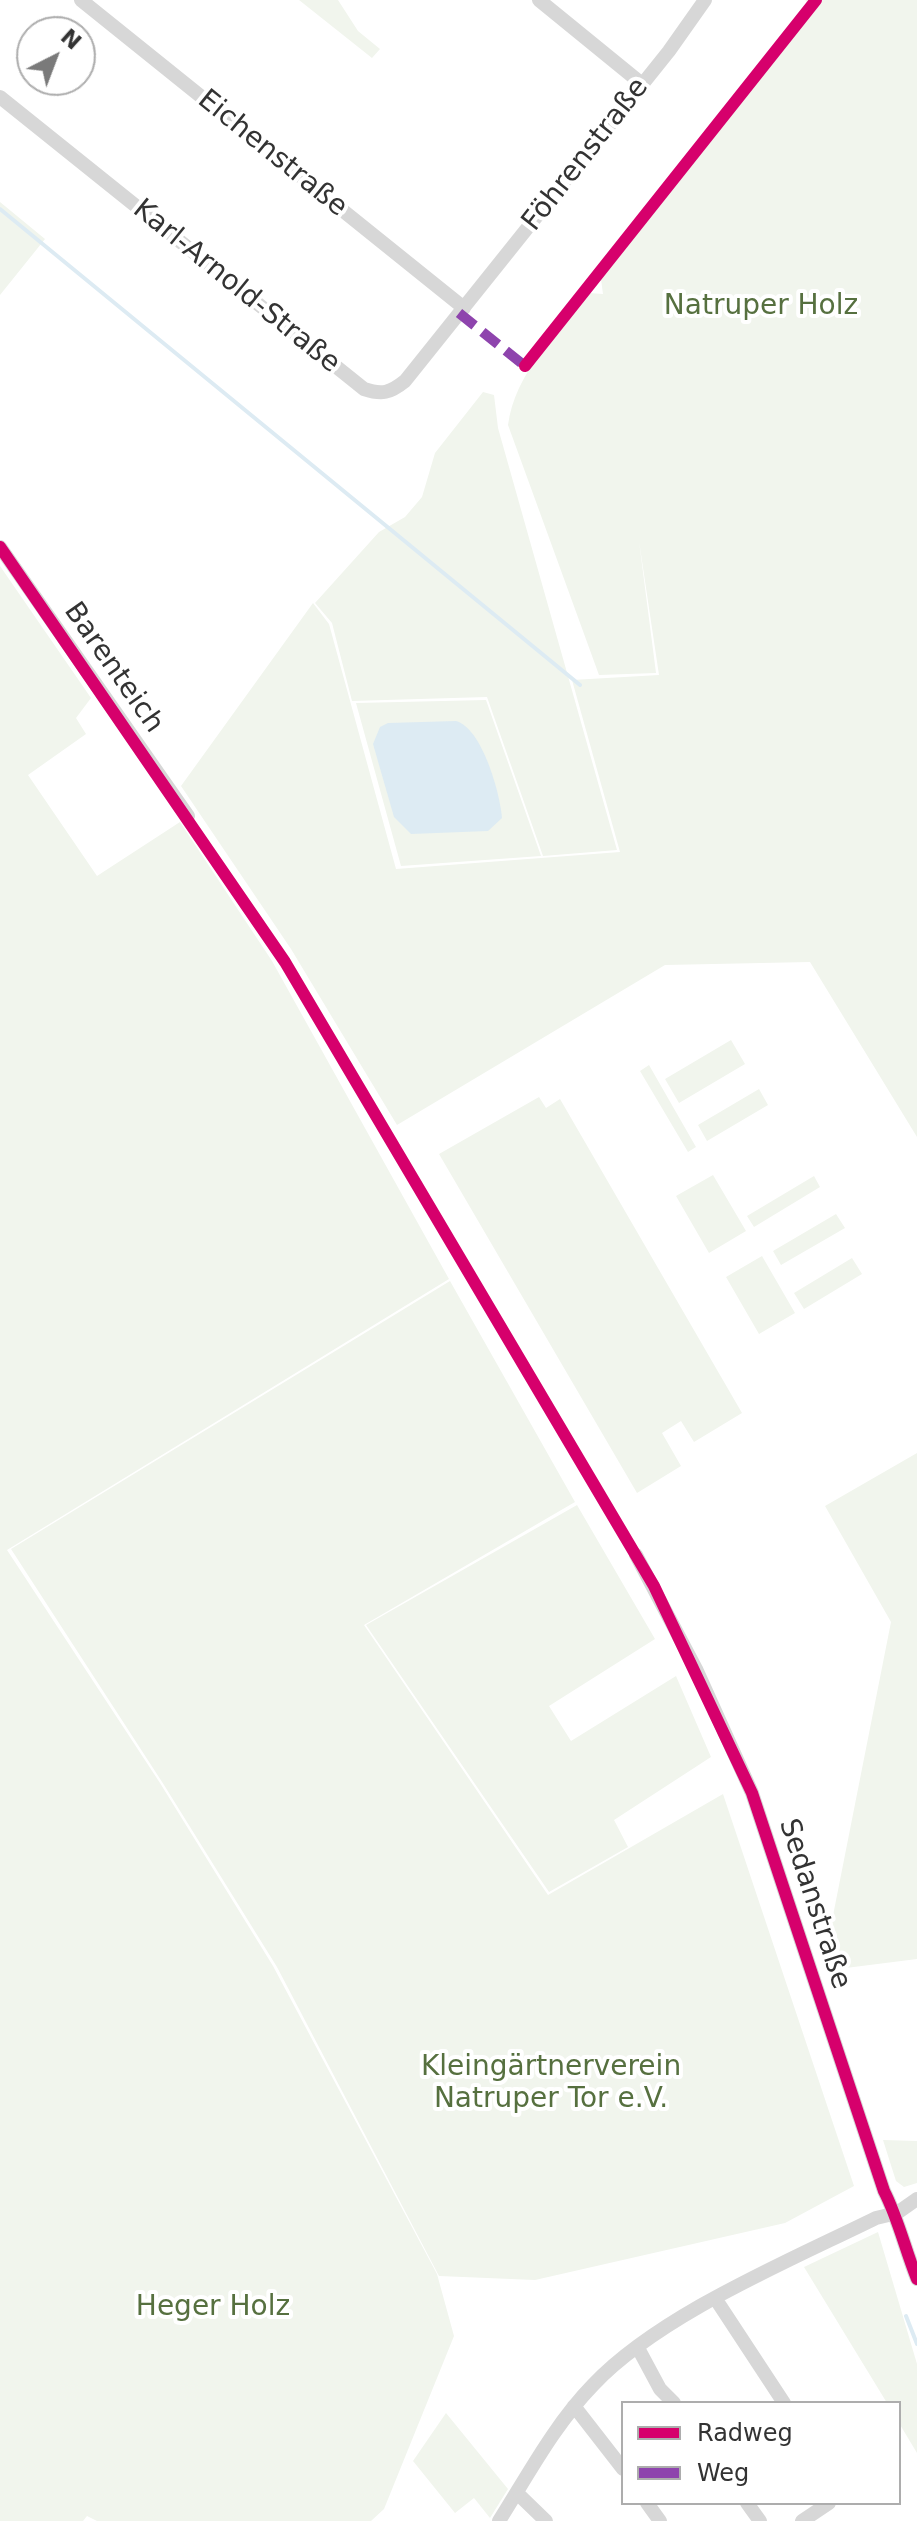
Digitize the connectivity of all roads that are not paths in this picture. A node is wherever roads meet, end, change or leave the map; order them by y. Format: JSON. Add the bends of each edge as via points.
{"nodes":[{"id":1,"x":81,"y":0,"type":"edge"},
{"id":2,"x":539,"y":0,"type":"edge"},
{"id":3,"x":705,"y":0,"type":"edge"},
{"id":4,"x":642,"y":84,"type":"junction"},
{"id":5,"x":0,"y":97,"type":"edge"},
{"id":6,"x":464,"y":308,"type":"junction"},
{"id":7,"x":0,"y":547,"type":"edge"},
{"id":8,"x":188,"y":816,"type":"dead end"},
{"id":9,"x":636,"y":1555,"type":"dead end"},
{"id":10,"x":917,"y":2199,"type":"edge"},
{"id":11,"x":897,"y":2213,"type":"junction"},
{"id":12,"x":917,"y":2279,"type":"edge"},
{"id":13,"x":715,"y":2298,"type":"junction"},
{"id":14,"x":638,"y":2348,"type":"junction"},
{"id":15,"x":672,"y":2401,"type":"edge"},
{"id":16,"x":783,"y":2401,"type":"edge"},
{"id":17,"x":574,"y":2406,"type":"junction"},
{"id":18,"x":621,"y":2466,"type":"edge"},
{"id":19,"x":517,"y":2493,"type":"junction"},
{"id":20,"x":826,"y":2505,"type":"edge"},
{"id":21,"x":499,"y":2521,"type":"edge"},
{"id":22,"x":546,"y":2521,"type":"edge"},
{"id":23,"x":802,"y":2521,"type":"edge"}],
"edges":[{"from":1,"to":6,"type":"street","name":"Eichenstraße"},
{"from":2,"to":4,"type":"street"},
{"from":3,"to":4,"type":"street","name":"Föhrenstraße"},
{"from":4,"to":6,"type":"street","name":"Föhrenstraße"},
{"from":5,"to":6,"type":"street","name":"Karl-Arnold-Straße","via":[[364,389],[379,395],[393,391]]},
{"from":7,"to":8,"type":"street","name":"Barenteich"},
{"from":9,"to":11,"type":"street","name":"Sedanstraße","via":[[752,1793],[884,2191]]},
{"from":10,"to":11,"type":"street"},
{"from":11,"to":12,"type":"street","name":"Sedanstraße","via":[[899,2234]]},
{"from":11,"to":13,"type":"street","via":[[876,2218]]},
{"from":13,"to":14,"type":"street"},
{"from":13,"to":16,"type":"street"},
{"from":14,"to":15,"type":"street"},
{"from":14,"to":17,"type":"street"},
{"from":17,"to":18,"type":"street"},
{"from":17,"to":19,"type":"street"},
{"from":19,"to":21,"type":"street"},
{"from":19,"to":22,"type":"street"},
{"from":20,"to":23,"type":"street"}]}
